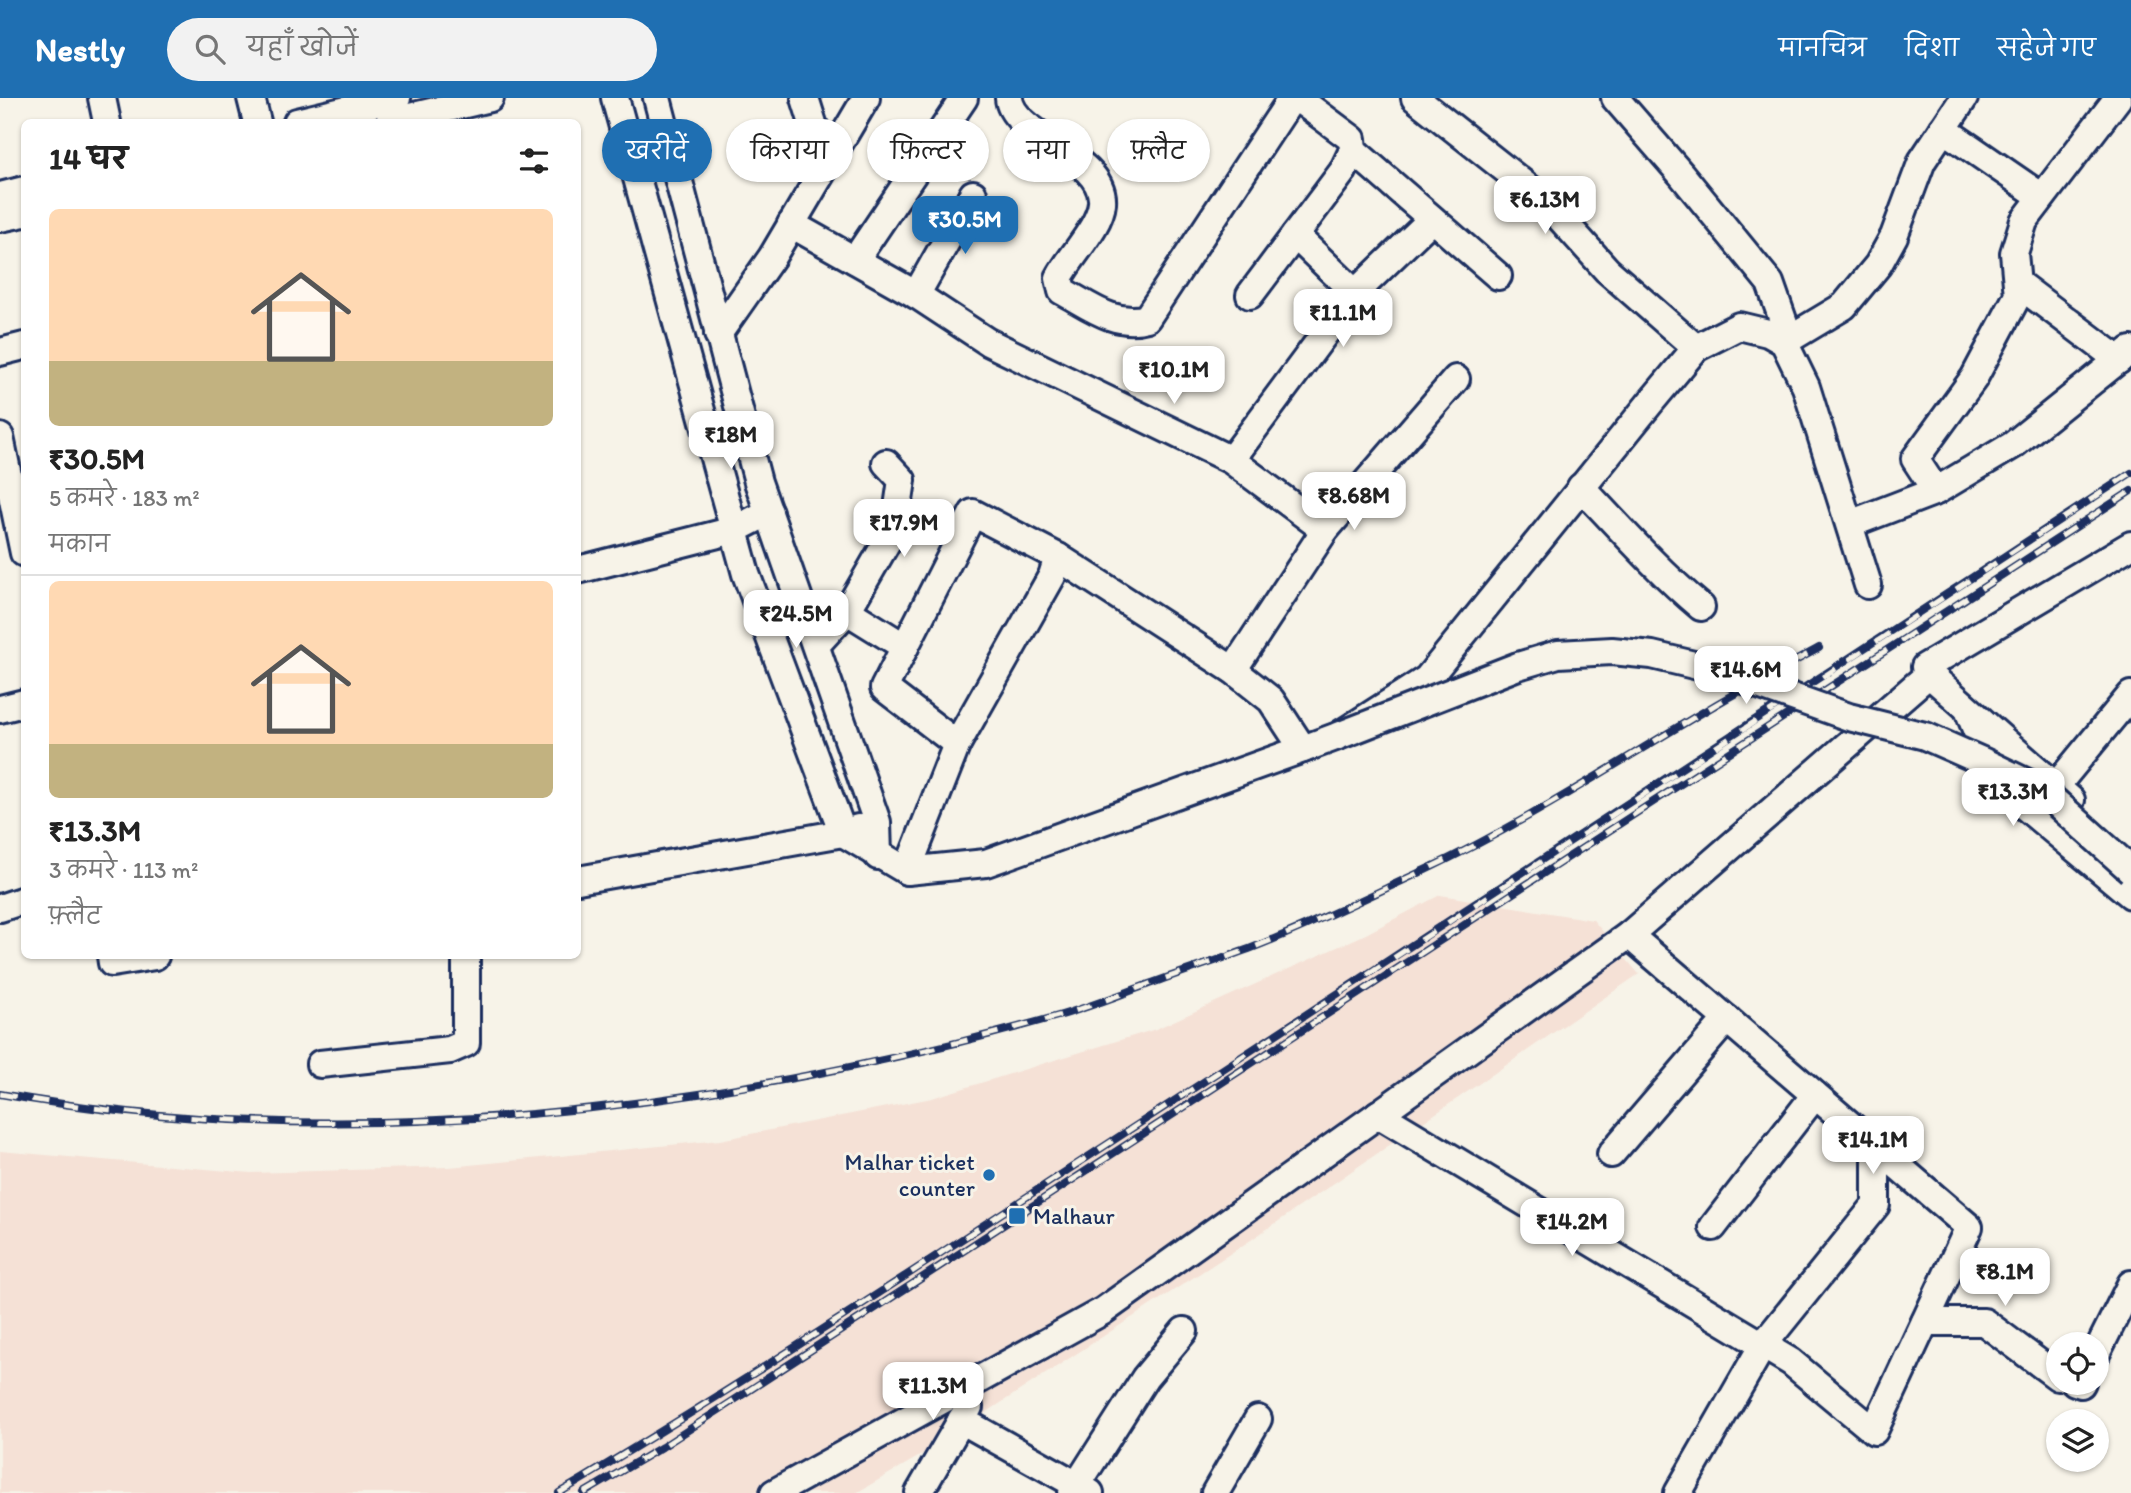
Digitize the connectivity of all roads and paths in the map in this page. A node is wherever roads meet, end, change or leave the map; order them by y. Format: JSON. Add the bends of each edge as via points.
{"nodes":[{"id":1,"x":103,"y":98,"type":"edge"},
{"id":2,"x":251,"y":98,"type":"edge"},
{"id":3,"x":397,"y":98,"type":"edge"},
{"id":4,"x":490,"y":98,"type":"edge"},
{"id":5,"x":615,"y":98,"type":"edge"},
{"id":6,"x":657,"y":98,"type":"edge"},
{"id":7,"x":805,"y":98,"type":"edge"},
{"id":8,"x":866,"y":98,"type":"edge"},
{"id":9,"x":964,"y":98,"type":"edge"},
{"id":10,"x":1008,"y":98,"type":"edge"},
{"id":11,"x":1294,"y":98,"type":"edge"},
{"id":12,"x":1415,"y":98,"type":"edge"},
{"id":13,"x":1615,"y":98,"type":"edge"},
{"id":14,"x":1964,"y":98,"type":"edge"},
{"id":15,"x":2118,"y":98,"type":"edge"},
{"id":16,"x":450,"y":109,"type":"edge"},
{"id":17,"x":106,"y":119,"type":"edge"},
{"id":18,"x":256,"y":119,"type":"edge"},
{"id":19,"x":310,"y":119,"type":"edge"},
{"id":20,"x":403,"y":119,"type":"edge"},
{"id":21,"x":812,"y":119,"type":"edge"},
{"id":22,"x":853,"y":120,"type":"edge"},
{"id":23,"x":1943,"y":129,"type":"junction"},
{"id":24,"x":1353,"y":150,"type":"junction"},
{"id":25,"x":817,"y":182,"type":"edge"},
{"id":26,"x":21,"y":191,"type":"edge"},
{"id":27,"x":973,"y":194,"type":"dead end"},
{"id":28,"x":0,"y":195,"type":"edge"},
{"id":29,"x":2042,"y":197,"type":"junction"},
{"id":30,"x":21,"y":214,"type":"edge"},
{"id":31,"x":0,"y":218,"type":"edge"},
{"id":32,"x":1432,"y":219,"type":"junction"},
{"id":33,"x":792,"y":224,"type":"junction"},
{"id":34,"x":1295,"y":235,"type":"junction"},
{"id":35,"x":855,"y":260,"type":"junction"},
{"id":36,"x":1498,"y":276,"type":"dead end"},
{"id":37,"x":2017,"y":283,"type":"junction"},
{"id":38,"x":1355,"y":293,"type":"junction"},
{"id":39,"x":916,"y":295,"type":"junction"},
{"id":40,"x":1250,"y":295,"type":"dead end"},
{"id":41,"x":718,"y":334,"type":"junction"},
{"id":42,"x":1784,"y":342,"type":"junction"},
{"id":43,"x":21,"y":347,"type":"edge"},
{"id":44,"x":1696,"y":348,"type":"junction"},
{"id":45,"x":0,"y":352,"type":"edge"},
{"id":46,"x":2125,"y":355,"type":"edge"},
{"id":47,"x":1456,"y":379,"type":"dead end"},
{"id":48,"x":0,"y":437,"type":"edge"},
{"id":49,"x":1231,"y":460,"type":"junction"},
{"id":50,"x":886,"y":463,"type":"dead end"},
{"id":51,"x":1581,"y":487,"type":"junction"},
{"id":52,"x":1936,"y":491,"type":"junction"},
{"id":53,"x":769,"y":512,"type":"junction"},
{"id":54,"x":1850,"y":524,"type":"junction"},
{"id":55,"x":734,"y":530,"type":"junction"},
{"id":56,"x":1325,"y":530,"type":"junction"},
{"id":57,"x":21,"y":539,"type":"edge"},
{"id":58,"x":2131,"y":545,"type":"edge"},
{"id":59,"x":1058,"y":557,"type":"junction"},
{"id":60,"x":581,"y":569,"type":"edge"},
{"id":61,"x":1868,"y":585,"type":"dead end"},
{"id":62,"x":1702,"y":607,"type":"dead end"},
{"id":63,"x":847,"y":611,"type":"junction"},
{"id":64,"x":811,"y":633,"type":"junction"},
{"id":65,"x":769,"y":634,"type":"junction"},
{"id":66,"x":905,"y":647,"type":"junction"},
{"id":67,"x":1233,"y":670,"type":"junction"},
{"id":68,"x":1927,"y":671,"type":"junction"},
{"id":69,"x":2131,"y":695,"type":"edge"},
{"id":70,"x":21,"y":704,"type":"edge"},
{"id":71,"x":1967,"y":707,"type":"junction"},
{"id":72,"x":0,"y":709,"type":"edge"},
{"id":73,"x":1338,"y":736,"type":"junction"},
{"id":74,"x":957,"y":744,"type":"junction"},
{"id":75,"x":1303,"y":749,"type":"junction"},
{"id":76,"x":2056,"y":786,"type":"junction"},
{"id":77,"x":877,"y":822,"type":"junction"},
{"id":78,"x":843,"y":833,"type":"junction"},
{"id":79,"x":878,"y":856,"type":"junction"},
{"id":80,"x":2131,"y":856,"type":"edge"},
{"id":81,"x":2131,"y":870,"type":"edge"},
{"id":82,"x":907,"y":871,"type":"junction"},
{"id":83,"x":581,"y":879,"type":"edge"},
{"id":84,"x":2131,"y":895,"type":"edge"},
{"id":85,"x":21,"y":901,"type":"edge"},
{"id":86,"x":0,"y":908,"type":"edge"},
{"id":87,"x":1629,"y":935,"type":"junction"},
{"id":88,"x":111,"y":959,"type":"edge"},
{"id":89,"x":137,"y":959,"type":"edge"},
{"id":90,"x":466,"y":959,"type":"edge"},
{"id":91,"x":1727,"y":1019,"type":"junction"},
{"id":92,"x":320,"y":1064,"type":"dead end"},
{"id":93,"x":1815,"y":1095,"type":"junction"},
{"id":94,"x":1378,"y":1114,"type":"junction"},
{"id":95,"x":1876,"y":1147,"type":"junction"},
{"id":96,"x":1611,"y":1154,"type":"dead end"},
{"id":97,"x":1713,"y":1227,"type":"dead end"},
{"id":98,"x":2131,"y":1284,"type":"edge"},
{"id":99,"x":1925,"y":1322,"type":"junction"},
{"id":100,"x":1184,"y":1331,"type":"dead end"},
{"id":101,"x":2107,"y":1332,"type":"edge"},
{"id":102,"x":1763,"y":1345,"type":"junction"},
{"id":103,"x":2046,"y":1368,"type":"edge"},
{"id":104,"x":988,"y":1375,"type":"junction"},
{"id":105,"x":1258,"y":1419,"type":"dead end"},
{"id":106,"x":961,"y":1420,"type":"junction"},
{"id":107,"x":1080,"y":1490,"type":"edge"},
{"id":108,"x":774,"y":1493,"type":"edge"},
{"id":109,"x":919,"y":1493,"type":"edge"},
{"id":110,"x":1215,"y":1493,"type":"edge"},
{"id":111,"x":1678,"y":1493,"type":"edge"}],
"edges":[{"from":1,"to":17,"type":"street"},
{"from":2,"to":18,"type":"street"},
{"from":3,"to":19,"type":"street"},
{"from":4,"to":16,"type":"street"},
{"from":5,"to":55,"type":"street"},
{"from":6,"to":41,"type":"street"},
{"from":7,"to":21,"type":"street"},
{"from":8,"to":22,"type":"street"},
{"from":9,"to":35,"type":"street"},
{"from":10,"to":11,"type":"street","via":[[1021,119],[1083,166],[1101,189],[1102,205],[1092,228],[1059,278],[1062,290],[1115,320],[1134,322],[1147,318]]},
{"from":11,"to":24,"type":"street","via":[[1352,139]]},
{"from":12,"to":44,"type":"street","via":[[1543,199],[1607,270]]},
{"from":13,"to":42,"type":"street","via":[[1770,283],[1784,323]]},
{"from":14,"to":23,"type":"street"},
{"from":15,"to":29,"type":"street"},
{"from":16,"to":20,"type":"street"},
{"from":23,"to":29,"type":"street"},
{"from":23,"to":42,"type":"street","via":[[1922,161],[1878,265],[1844,306]]},
{"from":24,"to":32,"type":"street"},
{"from":24,"to":34,"type":"street"},
{"from":25,"to":33,"type":"street"},
{"from":26,"to":28,"type":"street"},
{"from":27,"to":39,"type":"street"},
{"from":29,"to":37,"type":"street","via":[[2024,220],[2014,253]]},
{"from":30,"to":31,"type":"street"},
{"from":32,"to":36,"type":"street"},
{"from":32,"to":38,"type":"street"},
{"from":33,"to":35,"type":"street"},
{"from":33,"to":41,"type":"street"},
{"from":34,"to":38,"type":"street"},
{"from":34,"to":40,"type":"street"},
{"from":35,"to":39,"type":"street"},
{"from":37,"to":46,"type":"street"},
{"from":37,"to":52,"type":"street","via":[[2018,295],[1981,366],[1915,459]]},
{"from":38,"to":49,"type":"street"},
{"from":39,"to":49,"type":"street","via":[[988,342]]},
{"from":41,"to":53,"type":"street"},
{"from":42,"to":44,"type":"street","via":[[1739,326]]},
{"from":42,"to":54,"type":"street","via":[[1806,387]]},
{"from":43,"to":45,"type":"street"},
{"from":44,"to":51,"type":"street"},
{"from":46,"to":52,"type":"street","via":[[2013,445]]},
{"from":47,"to":56,"type":"street"},
{"from":48,"to":57,"type":"street"},
{"from":49,"to":56,"type":"street"},
{"from":50,"to":63,"type":"street","via":[[902,480],[895,528]]},
{"from":51,"to":62,"type":"street","via":[[1667,578]]},
{"from":51,"to":73,"type":"street","via":[[1427,678]]},
{"from":52,"to":54,"type":"street"},
{"from":53,"to":55,"type":"street"},
{"from":53,"to":64,"type":"street"},
{"from":54,"to":61,"type":"street"},
{"from":55,"to":60,"type":"street"},
{"from":55,"to":65,"type":"street"},
{"from":56,"to":67,"type":"street"},
{"from":58,"to":68,"type":"street"},
{"from":59,"to":66,"type":"street","via":[[973,513]]},
{"from":59,"to":67,"type":"street"},
{"from":59,"to":74,"type":"street","via":[[1052,576]]},
{"from":63,"to":64,"type":"street"},
{"from":63,"to":66,"type":"street"},
{"from":64,"to":65,"type":"street"},
{"from":64,"to":77,"type":"street"},
{"from":65,"to":78,"type":"street"},
{"from":66,"to":74,"type":"street","via":[[884,688]]},
{"from":67,"to":75,"type":"street","via":[[1272,700]]},
{"from":68,"to":71,"type":"street"},
{"from":68,"to":87,"type":"street"},
{"from":69,"to":76,"type":"street"},
{"from":70,"to":72,"type":"street"},
{"from":71,"to":76,"type":"street"},
{"from":71,"to":84,"type":"street","via":[[1998,784]]},
{"from":73,"to":75,"type":"street"},
{"from":73,"to":81,"type":"street","bridge":true,"via":[[1558,654],[1612,651],[1652,655],[1719,671],[1849,717],[1925,736],[1972,757],[2042,790]]},
{"from":74,"to":82,"type":"street"},
{"from":75,"to":82,"type":"street","via":[[986,863]]},
{"from":76,"to":80,"type":"street"},
{"from":77,"to":78,"type":"street"},
{"from":77,"to":79,"type":"street"},
{"from":78,"to":79,"type":"street"},
{"from":78,"to":83,"type":"street"},
{"from":79,"to":82,"type":"street"},
{"from":85,"to":86,"type":"street"},
{"from":87,"to":91,"type":"street"},
{"from":87,"to":94,"type":"street"},
{"from":88,"to":89,"type":"street","via":[[112,963]]},
{"from":90,"to":92,"type":"street","via":[[466,1043],[450,1050]]},
{"from":91,"to":93,"type":"street"},
{"from":91,"to":96,"type":"street"},
{"from":93,"to":95,"type":"street"},
{"from":93,"to":97,"type":"street"},
{"from":94,"to":102,"type":"street"},
{"from":94,"to":104,"type":"street","via":[[1103,1311]]},
{"from":95,"to":99,"type":"street","via":[[1969,1227]]},
{"from":95,"to":102,"type":"street","via":[[1876,1205]]},
{"from":98,"to":101,"type":"street"},
{"from":99,"to":102,"type":"street","via":[[1874,1432],[1791,1362]]},
{"from":99,"to":103,"type":"street","via":[[1984,1322]]},
{"from":100,"to":107,"type":"street","via":[[1145,1378]]},
{"from":102,"to":111,"type":"street"},
{"from":104,"to":106,"type":"street"},
{"from":104,"to":108,"type":"street"},
{"from":105,"to":110,"type":"street"},
{"from":106,"to":107,"type":"street"},
{"from":106,"to":109,"type":"street"}]}
